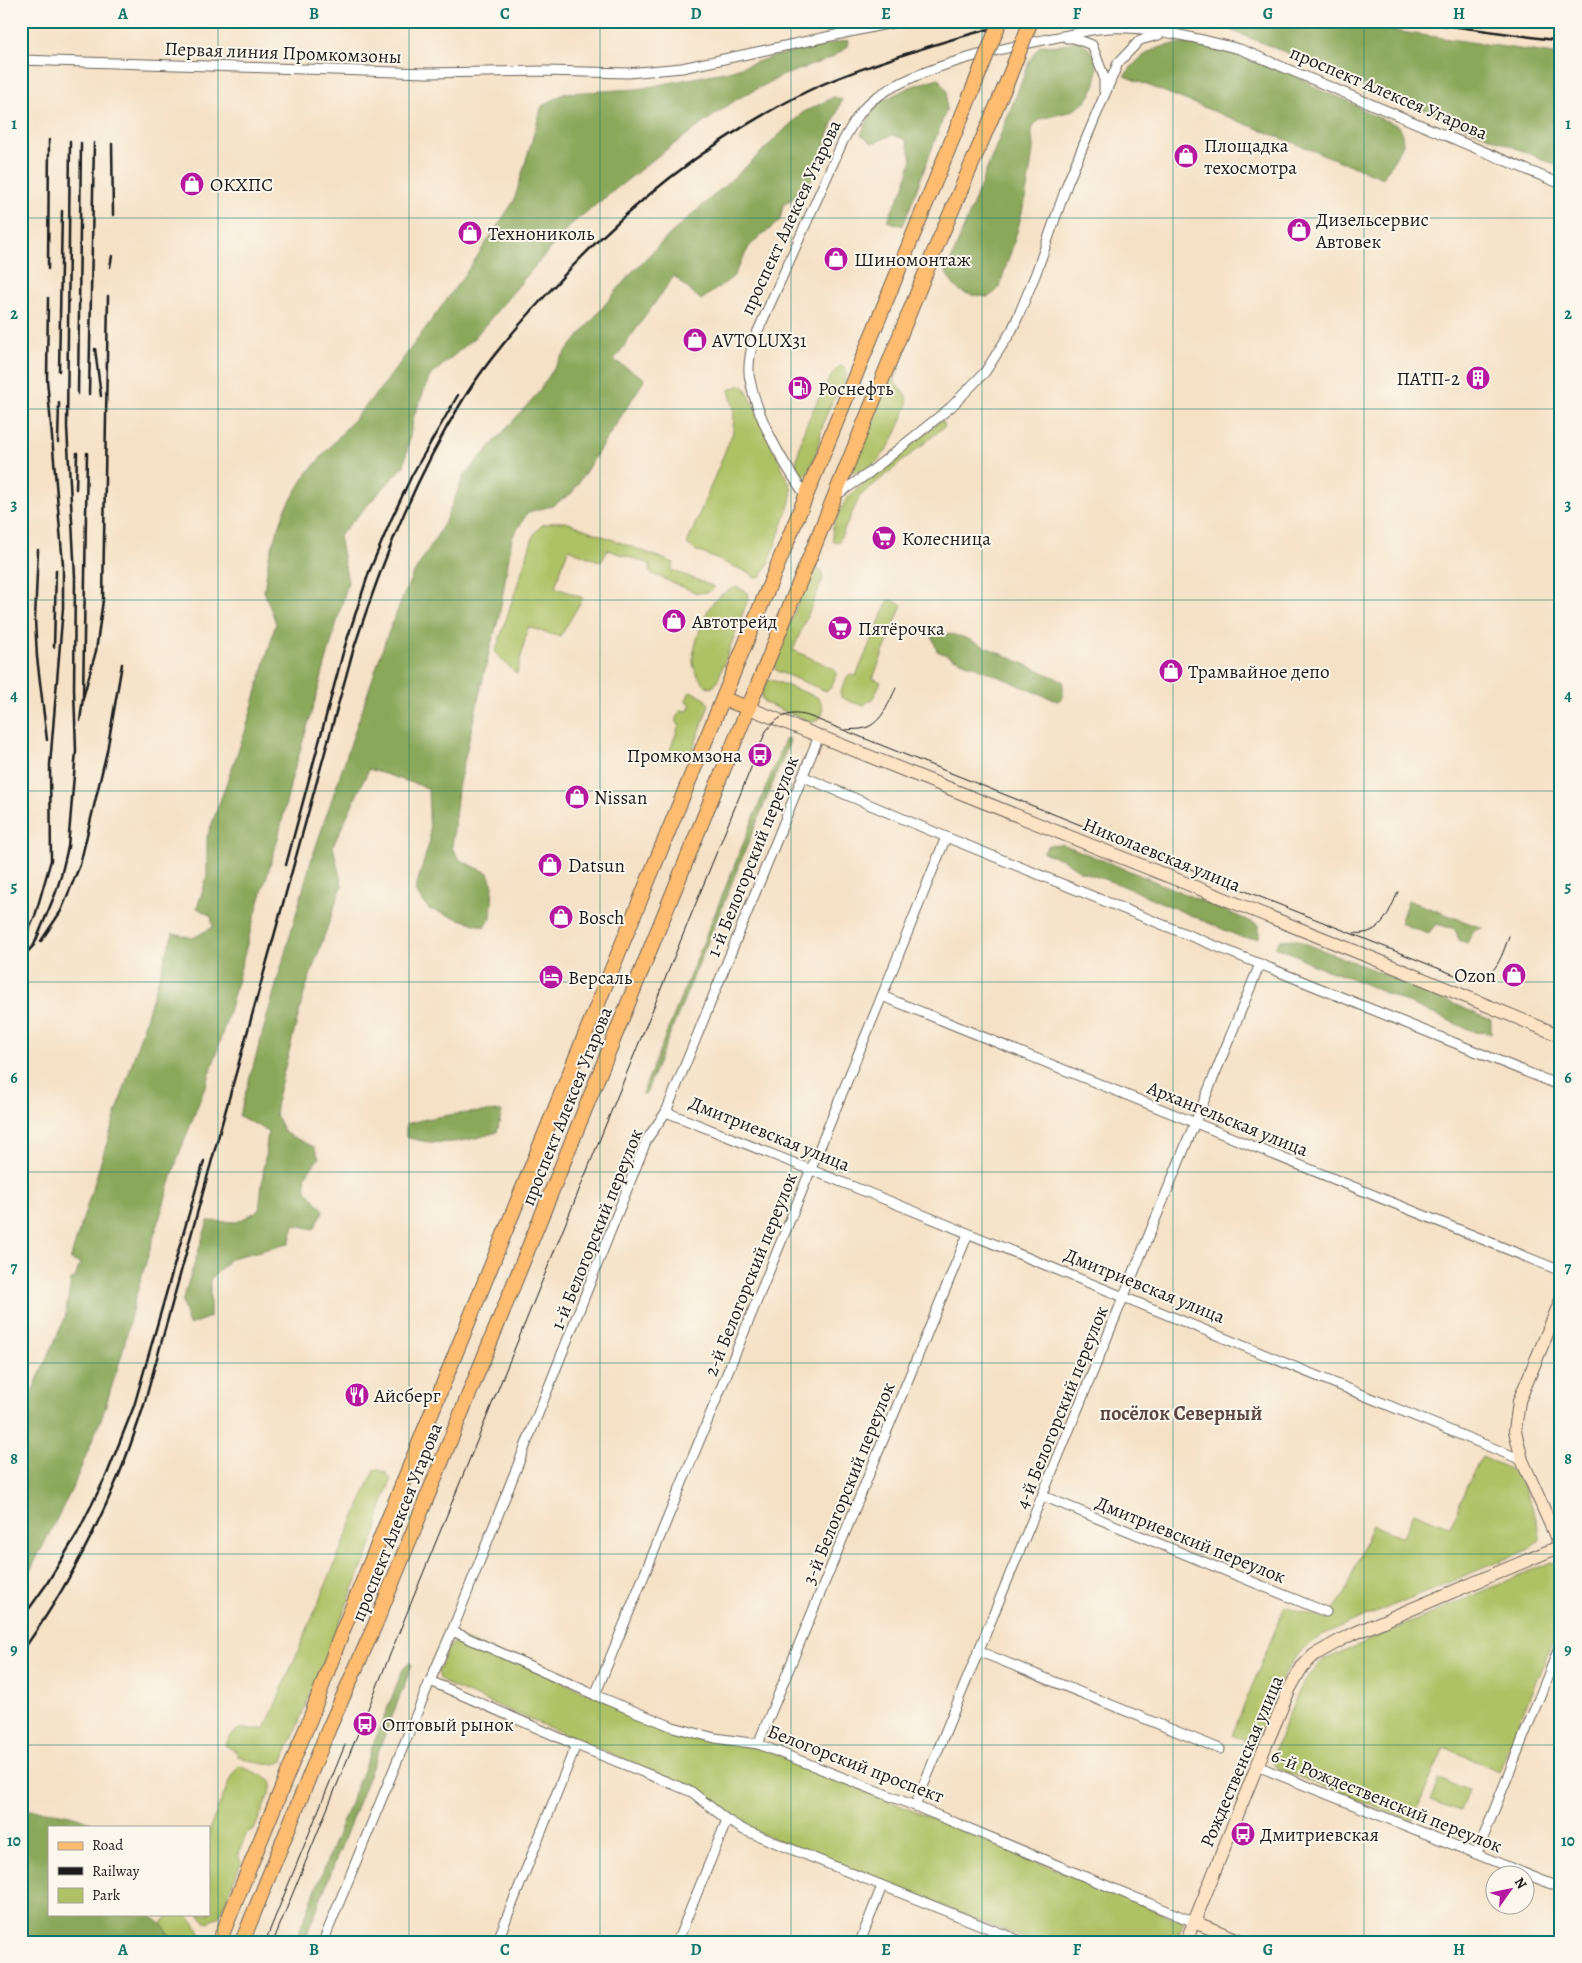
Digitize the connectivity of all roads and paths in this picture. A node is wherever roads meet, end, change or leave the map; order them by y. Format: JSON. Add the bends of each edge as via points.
{"nodes":[{"id":1,"x":1000,"y":21,"type":"edge"},
{"id":2,"x":1031,"y":21,"type":"edge"},
{"id":3,"x":897,"y":22,"type":"edge"},
{"id":4,"x":1172,"y":34,"type":"junction"},
{"id":5,"x":1056,"y":38,"type":"junction"},
{"id":6,"x":21,"y":60,"type":"edge"},
{"id":7,"x":1104,"y":96,"type":"junction"},
{"id":8,"x":1561,"y":184,"type":"edge"},
{"id":9,"x":806,"y":496,"type":"junction"},
{"id":10,"x":834,"y":496,"type":"junction"},
{"id":11,"x":723,"y":698,"type":"junction"},
{"id":12,"x":749,"y":708,"type":"junction"},
{"id":13,"x":819,"y":736,"type":"junction"},
{"id":14,"x":802,"y":776,"type":"junction"},
{"id":15,"x":946,"y":837,"type":"junction"},
{"id":16,"x":1260,"y":964,"type":"junction"},
{"id":17,"x":882,"y":996,"type":"junction"},
{"id":18,"x":1561,"y":1036,"type":"edge"},
{"id":19,"x":1561,"y":1086,"type":"edge"},
{"id":20,"x":666,"y":1112,"type":"junction"},
{"id":21,"x":1195,"y":1121,"type":"junction"},
{"id":22,"x":811,"y":1170,"type":"junction"},
{"id":23,"x":968,"y":1234,"type":"junction"},
{"id":24,"x":1561,"y":1271,"type":"edge"},
{"id":25,"x":1123,"y":1297,"type":"junction"},
{"id":26,"x":1561,"y":1300,"type":"edge"},
{"id":27,"x":1522,"y":1460,"type":"junction"},
{"id":28,"x":1043,"y":1496,"type":"junction"},
{"id":29,"x":1561,"y":1546,"type":"edge"},
{"id":30,"x":1326,"y":1612,"type":"dead end"},
{"id":31,"x":452,"y":1631,"type":"junction"},
{"id":32,"x":1561,"y":1643,"type":"edge"},
{"id":33,"x":978,"y":1651,"type":"junction"},
{"id":34,"x":430,"y":1681,"type":"junction"},
{"id":35,"x":595,"y":1695,"type":"junction"},
{"id":36,"x":310,"y":1719,"type":"junction"},
{"id":37,"x":329,"y":1728,"type":"junction"},
{"id":38,"x":758,"y":1744,"type":"junction"},
{"id":39,"x":576,"y":1745,"type":"junction"},
{"id":40,"x":1220,"y":1749,"type":"dead end"},
{"id":41,"x":1257,"y":1766,"type":"junction"},
{"id":42,"x":915,"y":1806,"type":"junction"},
{"id":43,"x":727,"y":1820,"type":"junction"},
{"id":44,"x":1477,"y":1853,"type":"junction"},
{"id":45,"x":882,"y":1886,"type":"junction"},
{"id":46,"x":1561,"y":1888,"type":"edge"},
{"id":47,"x":1194,"y":1922,"type":"junction"},
{"id":48,"x":219,"y":1942,"type":"edge"},
{"id":49,"x":242,"y":1942,"type":"edge"},
{"id":50,"x":323,"y":1942,"type":"edge"},
{"id":51,"x":497,"y":1942,"type":"edge"},
{"id":52,"x":677,"y":1942,"type":"edge"},
{"id":53,"x":860,"y":1942,"type":"edge"},
{"id":54,"x":1022,"y":1942,"type":"edge"},
{"id":55,"x":1186,"y":1942,"type":"edge"},
{"id":56,"x":1244,"y":1942,"type":"edge"}],
"edges":[{"from":1,"to":9,"type":"main road","name":"проспект Алексея Угарова","bridge":true},
{"from":2,"to":10,"type":"main road","name":"проспект Алексея Угарова","bridge":true},
{"from":3,"to":6,"type":"street","name":"Первая линия Промкомзоны","via":[[682,68],[628,73],[427,73]]},
{"from":4,"to":5,"type":"street","name":"проспект Алексея Угарова","via":[[1128,28],[1093,29]]},
{"from":4,"to":7,"type":"street","name":"проспект Алексея Угарова","via":[[1140,40],[1118,63]]},
{"from":4,"to":8,"type":"street","name":"проспект Алексея Угарова","via":[[1240,50]]},
{"from":5,"to":7,"type":"street","name":"проспект Алексея Угарова","via":[[1074,38],[1092,45],[1104,77]]},
{"from":5,"to":9,"type":"street","name":"проспект Алексея Угарова","via":[[999,49],[894,86],[875,97],[858,116],[843,141],[780,277],[753,342],[749,360],[750,379],[759,410],[787,467]]},
{"from":7,"to":10,"type":"street","name":"проспект Алексея Угарова","via":[[1020,312],[985,372],[951,407],[869,473]]},
{"from":9,"to":11,"type":"main road","name":"проспект Алексея Угарова"},
{"from":10,"to":12,"type":"main road","name":"проспект Алексея Угарова"},
{"from":11,"to":12,"type":"main road"},
{"from":11,"to":36,"type":"main road","name":"проспект Алексея Угарова","via":[[339,1640]]},
{"from":12,"to":13,"type":"main road","name":"Николаевская улица"},
{"from":12,"to":37,"type":"main road","name":"проспект Алексея Угарова","via":[[375,1625]]},
{"from":13,"to":14,"type":"street","name":"1-й Белогорский переулок"},
{"from":13,"to":18,"type":"main road","name":"Николаевская улица"},
{"from":14,"to":15,"type":"street"},
{"from":14,"to":20,"type":"street","name":"1-й Белогорский переулок"},
{"from":15,"to":16,"type":"street"},
{"from":15,"to":17,"type":"street","name":"2-й Белогорский переулок"},
{"from":16,"to":19,"type":"street"},
{"from":16,"to":21,"type":"street","name":"4-й Белогорский переулок"},
{"from":17,"to":21,"type":"street","name":"Архангельская улица"},
{"from":17,"to":22,"type":"street","name":"2-й Белогорский переулок"},
{"from":20,"to":22,"type":"street","name":"Дмитриевская улица"},
{"from":20,"to":31,"type":"street","name":"1-й Белогорский переулок","via":[[648,1139]]},
{"from":21,"to":24,"type":"street","name":"Архангельская улица"},
{"from":21,"to":25,"type":"street","name":"4-й Белогорский переулок"},
{"from":22,"to":23,"type":"street","name":"Дмитриевская улица"},
{"from":22,"to":35,"type":"street","name":"2-й Белогорский переулок"},
{"from":23,"to":25,"type":"street","name":"Дмитриевская улица"},
{"from":23,"to":38,"type":"street","name":"3-й Белогорский переулок"},
{"from":25,"to":27,"type":"street","name":"Дмитриевская улица"},
{"from":25,"to":28,"type":"street","name":"4-й Белогорский переулок"},
{"from":26,"to":27,"type":"main road","via":[[1519,1401],[1515,1431]]},
{"from":27,"to":29,"type":"main road"},
{"from":28,"to":30,"type":"street","name":"Дмитриевский переулок"},
{"from":28,"to":33,"type":"street","name":"4-й Белогорский переулок"},
{"from":29,"to":41,"type":"main road","name":"Рождественская улица","via":[[1348,1636],[1314,1655],[1302,1667],[1290,1688]]},
{"from":31,"to":34,"type":"street","name":"1-й Белогорский переулок"},
{"from":31,"to":35,"type":"street","name":"Белогорский проспект"},
{"from":32,"to":44,"type":"street"},
{"from":33,"to":40,"type":"street"},
{"from":33,"to":42,"type":"street","name":"4-й Белогорский переулок"},
{"from":34,"to":39,"type":"street"},
{"from":34,"to":50,"type":"street","name":"1-й Белогорский переулок"},
{"from":35,"to":38,"type":"street","name":"Белогорский проспект","via":[[673,1727],[715,1738]]},
{"from":36,"to":37,"type":"main road"},
{"from":36,"to":48,"type":"main road","name":"проспект Алексея Угарова"},
{"from":37,"to":49,"type":"main road","name":"проспект Алексея Угарова"},
{"from":38,"to":42,"type":"street","name":"Белогорский проспект"},
{"from":39,"to":43,"type":"street","via":[[692,1792]]},
{"from":39,"to":51,"type":"street"},
{"from":41,"to":44,"type":"street","name":"6-й Рождественский переулок"},
{"from":41,"to":47,"type":"main road","name":"Рождественская улица"},
{"from":42,"to":47,"type":"street","name":"Белогорский проспект"},
{"from":43,"to":45,"type":"street","via":[[744,1830]]},
{"from":43,"to":52,"type":"street"},
{"from":44,"to":46,"type":"street","name":"6-й Рождественский переулок"},
{"from":45,"to":53,"type":"street"},
{"from":45,"to":54,"type":"street"},
{"from":47,"to":55,"type":"main road","name":"Рождественская улица"},
{"from":47,"to":56,"type":"main road","name":"Белогорский проспект"}]}
